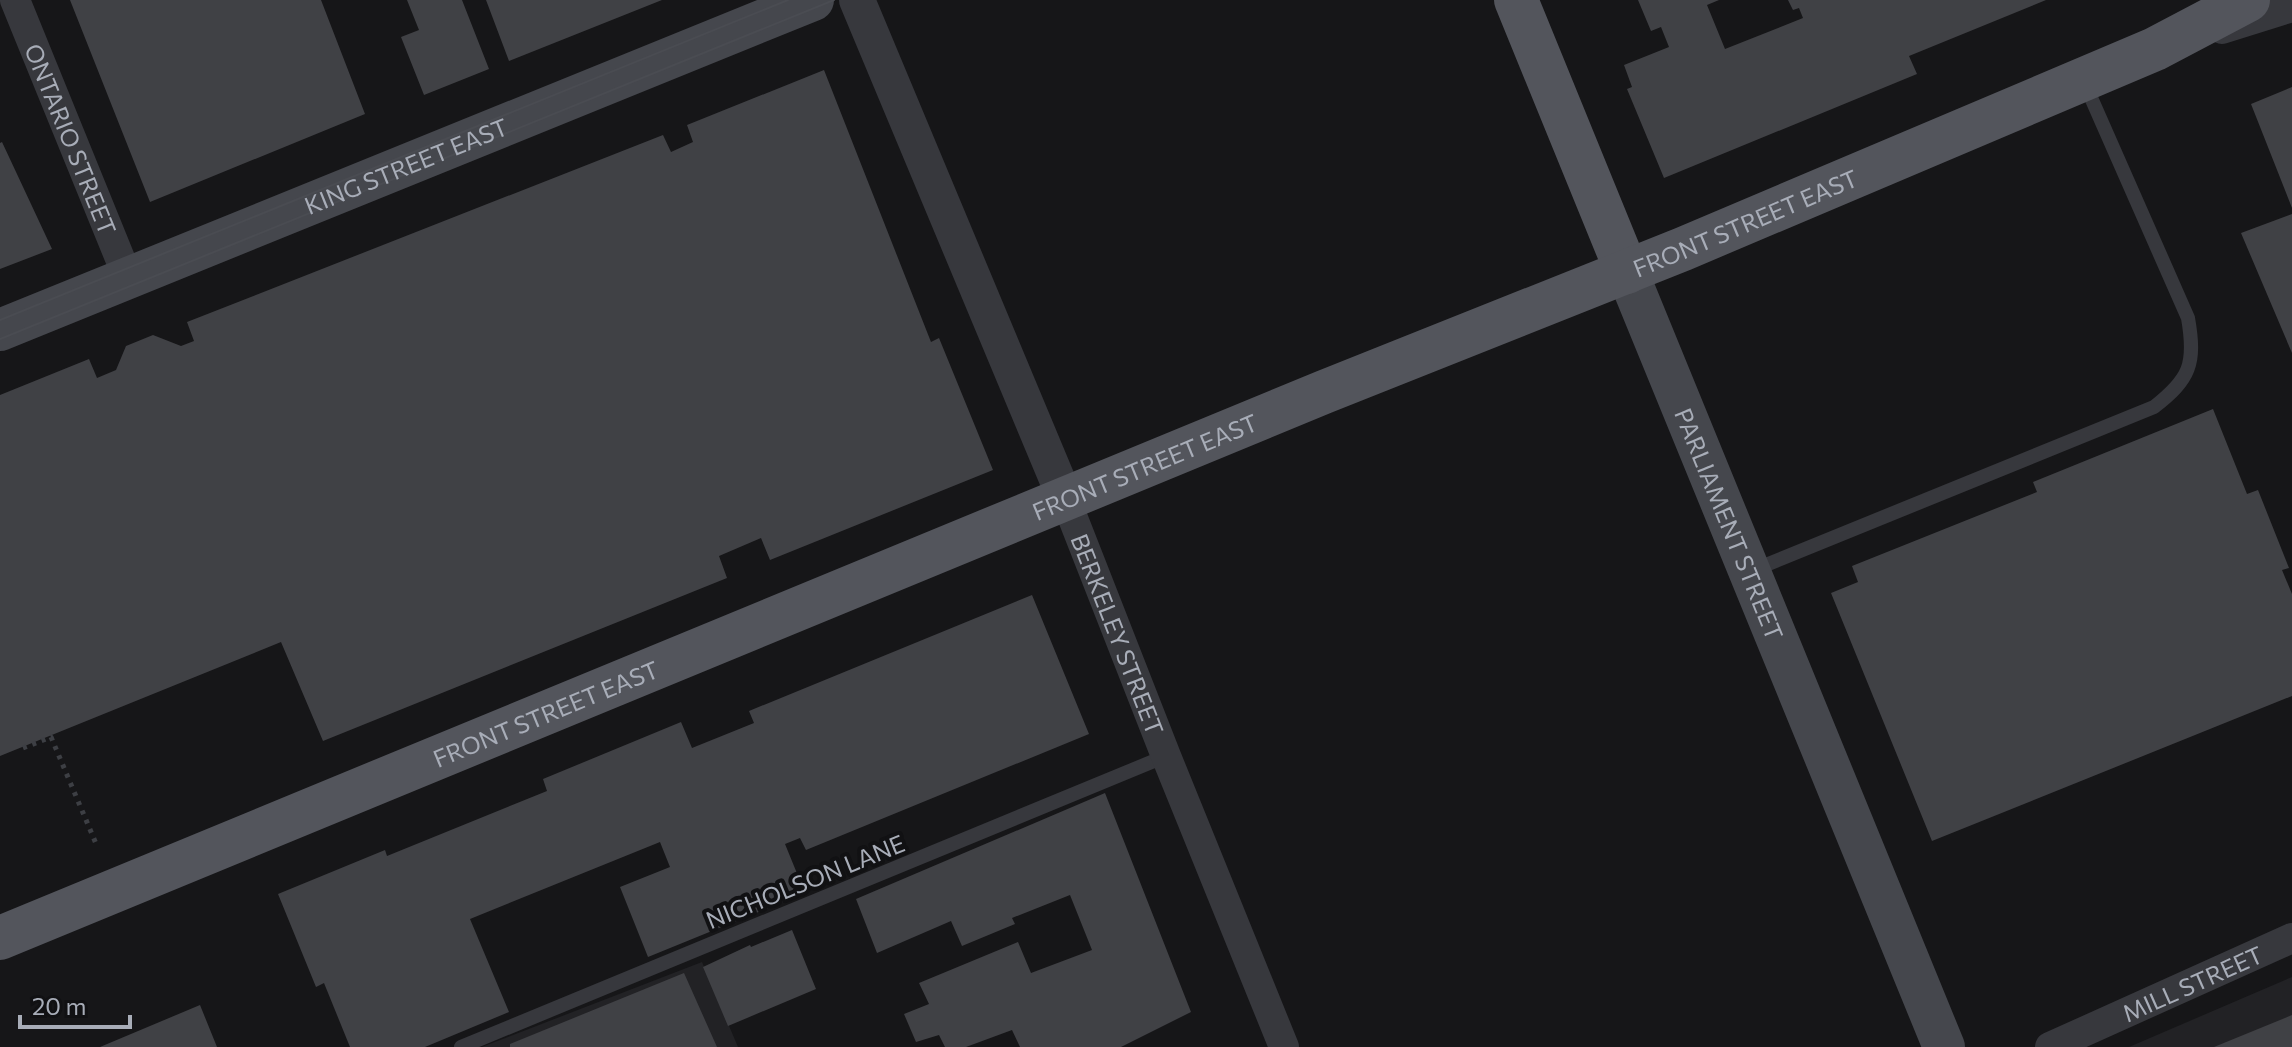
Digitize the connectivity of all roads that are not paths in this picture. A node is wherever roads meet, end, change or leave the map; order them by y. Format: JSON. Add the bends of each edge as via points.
{"nodes":[{"id":1,"x":15,"y":0,"type":"edge"},
{"id":2,"x":813,"y":0,"type":"edge"},
{"id":3,"x":857,"y":0,"type":"edge"},
{"id":4,"x":1516,"y":0,"type":"edge"},
{"id":5,"x":2248,"y":0,"type":"edge"},
{"id":6,"x":2292,"y":7,"type":"edge"},
{"id":7,"x":2155,"y":49,"type":"junction"},
{"id":8,"x":2084,"y":80,"type":"junction"},
{"id":9,"x":1627,"y":272,"type":"junction"},
{"id":10,"x":128,"y":278,"type":"junction"},
{"id":11,"x":0,"y":330,"type":"edge"},
{"id":12,"x":1065,"y":498,"type":"junction"},
{"id":13,"x":1750,"y":572,"type":"junction"},
{"id":14,"x":1166,"y":756,"type":"junction"},
{"id":15,"x":0,"y":938,"type":"edge"},
{"id":16,"x":2292,"y":938,"type":"edge"},
{"id":17,"x":461,"y":1047,"type":"edge"},
{"id":18,"x":1284,"y":1047,"type":"edge"},
{"id":19,"x":1944,"y":1047,"type":"edge"},
{"id":20,"x":2050,"y":1047,"type":"edge"}],
"edges":[{"from":1,"to":10,"type":"street","name":"ONTARIO STREET"},
{"from":2,"to":10,"type":"main road","name":"KING STREET EAST"},
{"from":3,"to":12,"type":"street","name":"BERKELEY STREET"},
{"from":4,"to":9,"type":"main road","name":"PARLIAMENT STREET"},
{"from":5,"to":7,"type":"main road"},
{"from":6,"to":7,"type":"street","name":"FRONT STREET EAST"},
{"from":7,"to":8,"type":"main road","name":"FRONT STREET EAST"},
{"from":8,"to":9,"type":"main road","name":"FRONT STREET EAST"},
{"from":8,"to":13,"type":"lane","via":[[2188,318],[2193,347],[2188,371],[2173,393],[2154,407]]},
{"from":9,"to":12,"type":"main road","name":"FRONT STREET EAST"},
{"from":9,"to":13,"type":"main road","name":"PARLIAMENT STREET"},
{"from":10,"to":11,"type":"main road","name":"KING STREET EAST"},
{"from":12,"to":14,"type":"street","name":"BERKELEY STREET"},
{"from":12,"to":15,"type":"main road","name":"FRONT STREET EAST"},
{"from":13,"to":19,"type":"main road","name":"PARLIAMENT STREET"},
{"from":14,"to":17,"type":"lane","name":"NICHOLSON LANE"},
{"from":14,"to":18,"type":"street","name":"BERKELEY STREET"},
{"from":16,"to":20,"type":"street","name":"MILL STREET"}]}
